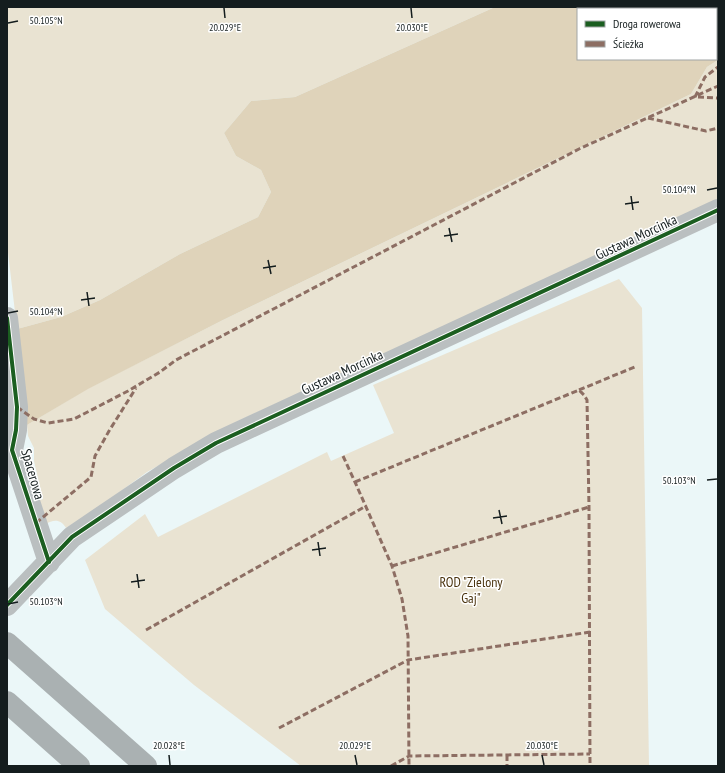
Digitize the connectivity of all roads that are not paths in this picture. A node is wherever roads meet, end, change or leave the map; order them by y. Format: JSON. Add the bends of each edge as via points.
{"nodes":[{"id":1,"x":718,"y":210,"type":"edge"},
{"id":2,"x":7,"y":318,"type":"edge"},
{"id":3,"x":49,"y":562,"type":"junction"},
{"id":4,"x":7,"y":605,"type":"edge"},
{"id":5,"x":7,"y":643,"type":"edge"},
{"id":6,"x":7,"y":702,"type":"edge"},
{"id":7,"x":79,"y":766,"type":"edge"},
{"id":8,"x":146,"y":766,"type":"edge"}],
"edges":[{"from":1,"to":3,"type":"street","name":"Gustawa Morcinka","via":[[216,443],[174,468],[72,537]]},
{"from":2,"to":3,"type":"street","name":"Spacerowa","via":[[17,407],[12,450]]},
{"from":3,"to":4,"type":"street","name":"Gustawa Morcinka"},
{"from":5,"to":8,"type":"highway"},
{"from":6,"to":7,"type":"highway"}]}
